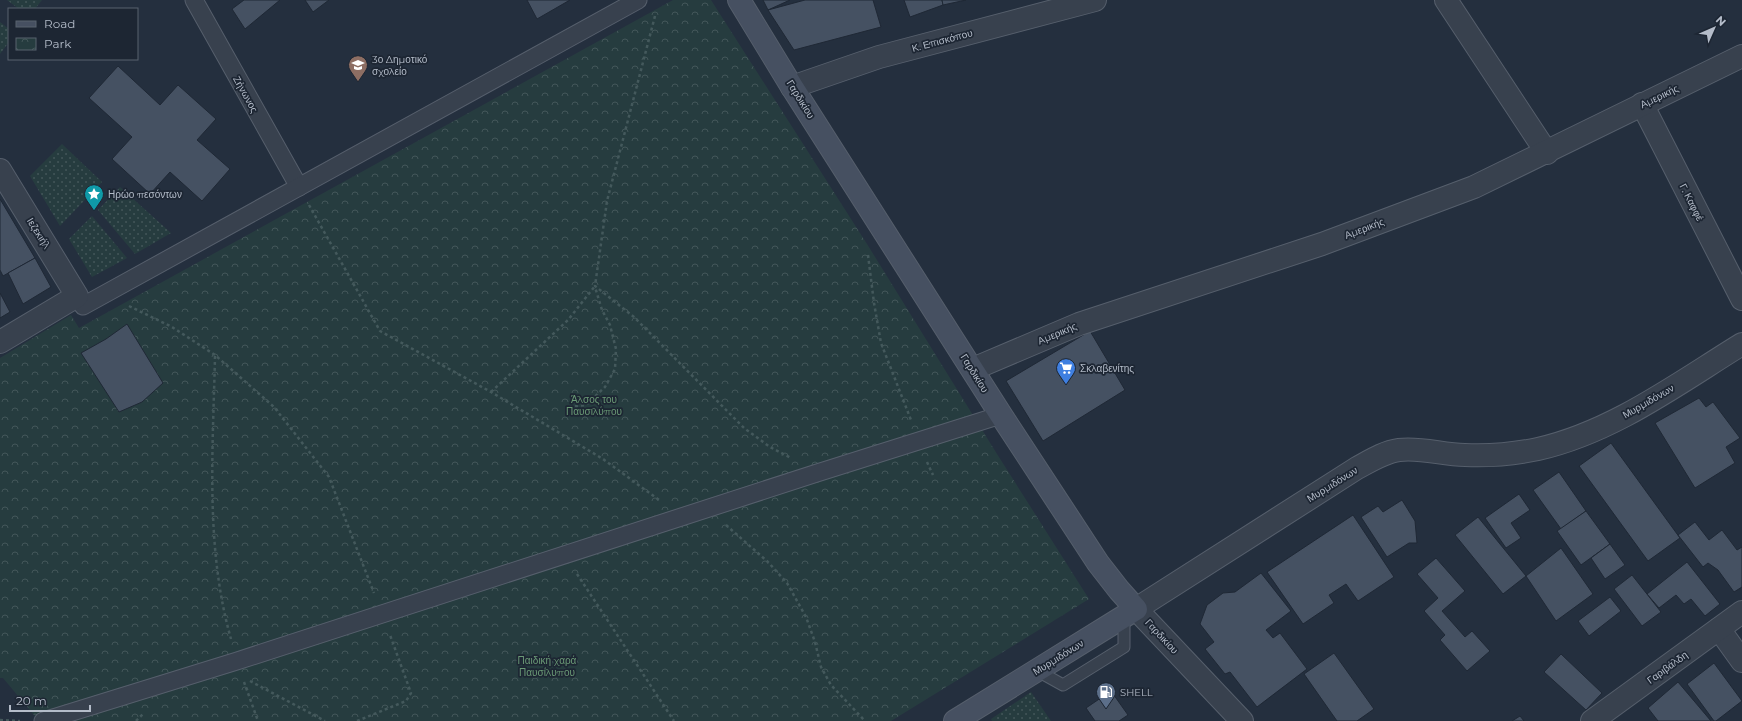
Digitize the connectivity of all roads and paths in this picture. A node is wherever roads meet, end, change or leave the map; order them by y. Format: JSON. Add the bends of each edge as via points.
{"nodes":[{"id":1,"x":194,"y":0,"type":"edge"},
{"id":2,"x":638,"y":0,"type":"edge"},
{"id":3,"x":739,"y":0,"type":"edge"},
{"id":4,"x":1094,"y":0,"type":"edge"},
{"id":5,"x":1446,"y":0,"type":"edge"},
{"id":6,"x":655,"y":15,"type":"dead end"},
{"id":7,"x":1742,"y":56,"type":"edge"},
{"id":8,"x":792,"y":87,"type":"junction"},
{"id":9,"x":1642,"y":104,"type":"junction"},
{"id":10,"x":1547,"y":153,"type":"junction"},
{"id":11,"x":0,"y":170,"type":"edge"},
{"id":12,"x":299,"y":187,"type":"junction"},
{"id":13,"x":868,"y":251,"type":"dead end"},
{"id":14,"x":595,"y":286,"type":"junction"},
{"id":15,"x":106,"y":294,"type":"junction"},
{"id":16,"x":77,"y":296,"type":"junction"},
{"id":17,"x":1742,"y":299,"type":"edge"},
{"id":18,"x":0,"y":342,"type":"edge"},
{"id":19,"x":1742,"y":344,"type":"edge"},
{"id":20,"x":215,"y":355,"type":"junction"},
{"id":21,"x":973,"y":369,"type":"junction"},
{"id":22,"x":491,"y":392,"type":"junction"},
{"id":23,"x":569,"y":407,"type":"dead end"},
{"id":24,"x":1001,"y":415,"type":"junction"},
{"id":25,"x":919,"y":440,"type":"junction"},
{"id":26,"x":816,"y":473,"type":"junction"},
{"id":27,"x":932,"y":476,"type":"dead end"},
{"id":28,"x":709,"y":509,"type":"junction"},
{"id":29,"x":683,"y":517,"type":"junction"},
{"id":30,"x":564,"y":555,"type":"junction"},
{"id":31,"x":1130,"y":612,"type":"junction"},
{"id":32,"x":1742,"y":612,"type":"edge"},
{"id":33,"x":382,"y":614,"type":"junction"},
{"id":34,"x":1719,"y":629,"type":"junction"},
{"id":35,"x":237,"y":661,"type":"junction"},
{"id":36,"x":1742,"y":661,"type":"edge"},
{"id":37,"x":0,"y":720,"type":"edge"},
{"id":38,"x":20,"y":721,"type":"edge"},
{"id":39,"x":43,"y":721,"type":"edge"},
{"id":40,"x":258,"y":721,"type":"edge"},
{"id":41,"x":325,"y":721,"type":"edge"},
{"id":42,"x":356,"y":721,"type":"edge"},
{"id":43,"x":674,"y":721,"type":"edge"},
{"id":44,"x":865,"y":721,"type":"edge"},
{"id":45,"x":955,"y":721,"type":"edge"},
{"id":46,"x":1242,"y":721,"type":"edge"},
{"id":47,"x":1592,"y":721,"type":"edge"}],
"edges":[{"from":1,"to":12,"type":"street","name":"Ζήνωνος"},
{"from":2,"to":12,"type":"street"},
{"from":3,"to":8,"type":"main road","name":"Γαρδικίου"},
{"from":4,"to":8,"type":"street","name":"Κ. Επισκόπου","via":[[879,57]]},
{"from":5,"to":10,"type":"street"},
{"from":6,"to":14,"type":"path","via":[[606,201]]},
{"from":7,"to":9,"type":"street","name":"Αμερικής"},
{"from":8,"to":21,"type":"main road","name":"Γαρδικίου"},
{"from":9,"to":10,"type":"street","name":"Αμερικής"},
{"from":9,"to":17,"type":"street","name":"Γ. Καφφέ"},
{"from":10,"to":21,"type":"street","name":"Αμερικής","via":[[1474,187],[1322,244],[1080,324]]},
{"from":11,"to":16,"type":"street","name":"Ιεζεκιήλ"},
{"from":12,"to":15,"type":"street"},
{"from":12,"to":22,"type":"path","via":[[380,331]]},
{"from":13,"to":25,"type":"path","via":[[881,343]]},
{"from":14,"to":22,"type":"path","via":[[568,320]]},
{"from":14,"to":23,"type":"path","via":[[616,349],[615,368],[605,387],[586,406]]},
{"from":14,"to":26,"type":"path","via":[[634,317],[744,428],[770,447]]},
{"from":15,"to":16,"type":"street","via":[[83,306]]},
{"from":15,"to":20,"type":"path","via":[[172,327]]},
{"from":16,"to":18,"type":"street"},
{"from":19,"to":31,"type":"street","name":"Μυρμιδόνων","via":[[1636,410],[1564,442],[1505,454],[1464,455],[1398,450],[1376,457]]},
{"from":20,"to":33,"type":"path","via":[[274,406],[330,477]]},
{"from":20,"to":35,"type":"path","via":[[214,544],[223,611]]},
{"from":21,"to":24,"type":"main road","name":"Γαρδικίου"},
{"from":22,"to":29,"type":"path","via":[[603,459]]},
{"from":24,"to":25,"type":"street"},
{"from":24,"to":31,"type":"main road","name":"Γαρδικίου","via":[[1098,563],[1119,590]]},
{"from":25,"to":26,"type":"street"},
{"from":25,"to":27,"type":"path"},
{"from":26,"to":28,"type":"street"},
{"from":28,"to":29,"type":"street"},
{"from":28,"to":44,"type":"path","via":[[768,562],[787,583],[806,617],[821,667],[831,685]]},
{"from":29,"to":30,"type":"street"},
{"from":30,"to":33,"type":"street"},
{"from":30,"to":43,"type":"path"},
{"from":31,"to":45,"type":"main road","name":"Μυρμιδόνων"},
{"from":31,"to":46,"type":"street","name":"Γαρδικίου"},
{"from":32,"to":34,"type":"street","name":"Γαριβάλδη"},
{"from":33,"to":35,"type":"street"},
{"from":33,"to":42,"type":"path","via":[[411,693],[406,701]]},
{"from":34,"to":36,"type":"street"},
{"from":34,"to":47,"type":"street","name":"Γαριβάλδη"},
{"from":35,"to":39,"type":"street"},
{"from":37,"to":38,"type":"path"},
{"from":40,"to":41,"type":"path","via":[[243,678]]}]}
